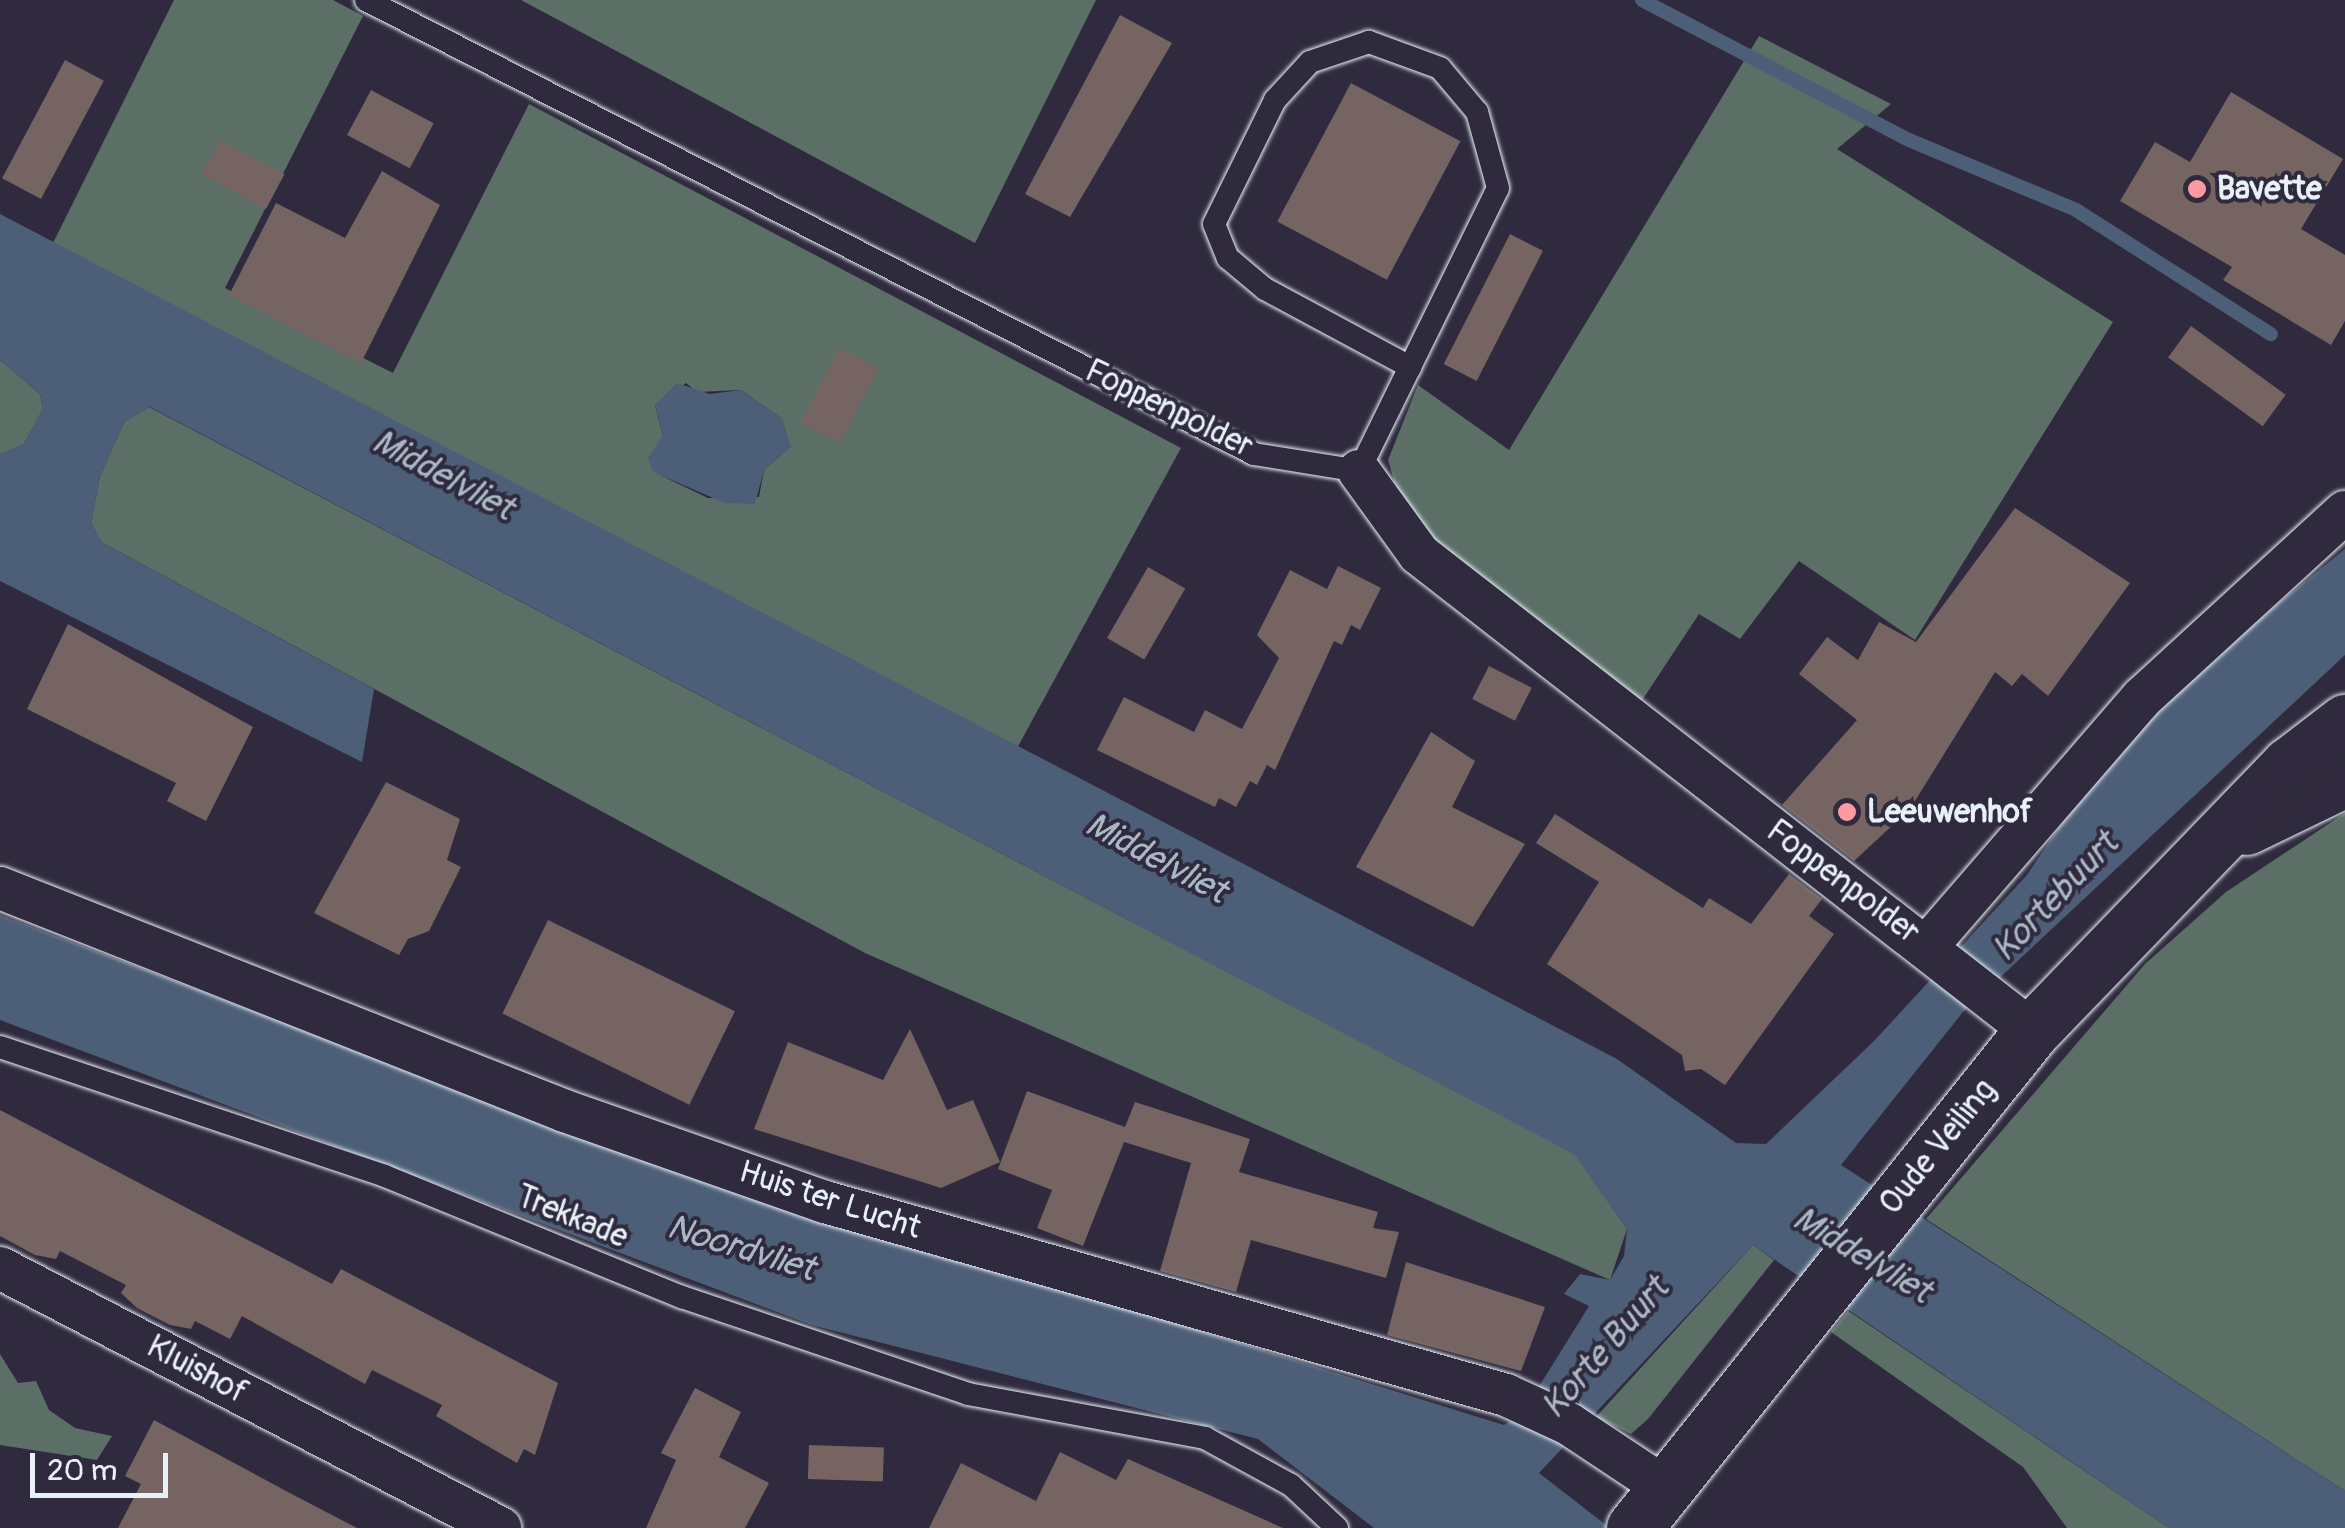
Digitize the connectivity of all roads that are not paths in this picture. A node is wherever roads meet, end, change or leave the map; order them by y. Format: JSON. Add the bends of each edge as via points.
{"nodes":[{"id":1,"x":366,"y":0,"type":"edge"},
{"id":2,"x":1410,"y":367,"type":"junction"},
{"id":3,"x":1359,"y":471,"type":"junction"},
{"id":4,"x":2345,"y":512,"type":"edge"},
{"id":5,"x":2345,"y":722,"type":"edge"},
{"id":6,"x":2345,"y":780,"type":"edge"},
{"id":7,"x":2230,"y":835,"type":"junction"},
{"id":8,"x":0,"y":888,"type":"edge"},
{"id":9,"x":1933,"y":950,"type":"junction"},
{"id":10,"x":2032,"y":1031,"type":"junction"},
{"id":11,"x":0,"y":1047,"type":"edge"},
{"id":12,"x":0,"y":1268,"type":"edge"},
{"id":13,"x":1649,"y":1508,"type":"edge"},
{"id":14,"x":500,"y":1528,"type":"edge"},
{"id":15,"x":1337,"y":1528,"type":"edge"}],
"edges":[{"from":1,"to":3,"type":"lane","name":"Foppenpolder","via":[[1254,454]]},
{"from":2,"to":2,"type":"lane","via":[[1498,188],[1478,112],[1440,68],[1369,42],[1310,62],[1275,100],[1214,224],[1228,258],[1264,290]]},
{"from":2,"to":3,"type":"lane"},
{"from":3,"to":9,"type":"street","name":"Foppenpolder","via":[[1419,554]]},
{"from":4,"to":9,"type":"street","via":[[2143,697]]},
{"from":5,"to":7,"type":"main road","name":"Oude Veiling","via":[[2289,765]]},
{"from":6,"to":7,"type":"main road","name":"Oude Veiling"},
{"from":7,"to":10,"type":"main road","name":"Oude Veiling"},
{"from":8,"to":13,"type":"street","name":"Huis ter Lucht","via":[[546,1104],[825,1202],[1506,1396],[1616,1456]]},
{"from":9,"to":10,"type":"street","name":"Foppenpolder"},
{"from":10,"to":13,"type":"main road","name":"Oude Veiling"},
{"from":11,"to":15,"type":"lane","name":"Trekkade","via":[[386,1176],[682,1296],[968,1394],[1205,1438],[1291,1486]]},
{"from":12,"to":14,"type":"street","name":"Kluishof"}]}
